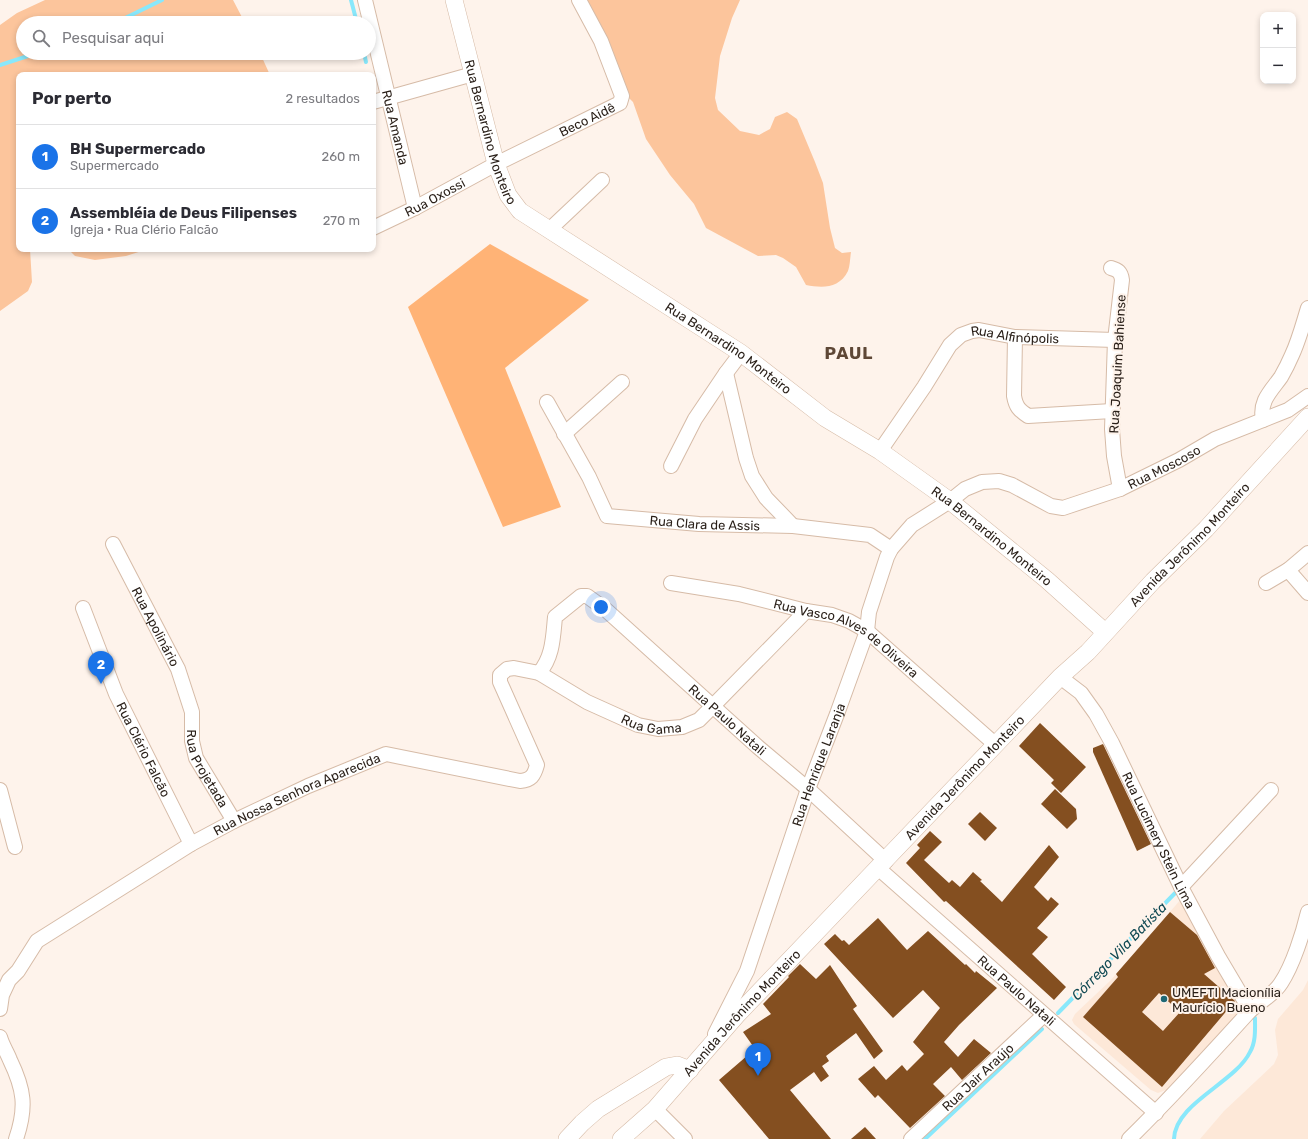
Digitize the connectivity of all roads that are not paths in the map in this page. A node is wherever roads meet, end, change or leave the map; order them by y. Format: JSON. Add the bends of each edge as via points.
{"nodes":[{"id":1,"x":365,"y":0,"type":"edge"},
{"id":2,"x":454,"y":0,"type":"edge"},
{"id":3,"x":579,"y":0,"type":"edge"},
{"id":4,"x":369,"y":16,"type":"edge"},
{"id":5,"x":376,"y":45,"type":"edge"},
{"id":6,"x":473,"y":74,"type":"junction"},
{"id":7,"x":389,"y":98,"type":"junction"},
{"id":8,"x":376,"y":101,"type":"edge"},
{"id":9,"x":496,"y":164,"type":"junction"},
{"id":10,"x":602,"y":180,"type":"dead end"},
{"id":11,"x":415,"y":208,"type":"junction"},
{"id":12,"x":376,"y":227,"type":"edge"},
{"id":13,"x":549,"y":230,"type":"junction"},
{"id":14,"x":1111,"y":268,"type":"dead end"},
{"id":15,"x":1308,"y":308,"type":"edge"},
{"id":16,"x":1015,"y":337,"type":"junction"},
{"id":17,"x":1115,"y":340,"type":"junction"},
{"id":18,"x":741,"y":353,"type":"junction"},
{"id":19,"x":726,"y":373,"type":"junction"},
{"id":20,"x":622,"y":382,"type":"dead end"},
{"id":21,"x":1308,"y":396,"type":"edge"},
{"id":22,"x":923,"y":398,"type":"dead end"},
{"id":23,"x":547,"y":402,"type":"dead end"},
{"id":24,"x":1112,"y":411,"type":"junction"},
{"id":25,"x":1308,"y":417,"type":"edge"},
{"id":26,"x":1263,"y":420,"type":"junction"},
{"id":27,"x":564,"y":434,"type":"junction"},
{"id":28,"x":883,"y":454,"type":"junction"},
{"id":29,"x":671,"y":466,"type":"dead end"},
{"id":30,"x":1120,"y":489,"type":"junction"},
{"id":31,"x":950,"y":500,"type":"junction"},
{"id":32,"x":793,"y":526,"type":"junction"},
{"id":33,"x":114,"y":544,"type":"dead end"},
{"id":34,"x":891,"y":549,"type":"junction"},
{"id":35,"x":1308,"y":552,"type":"edge"},
{"id":36,"x":1288,"y":570,"type":"junction"},
{"id":37,"x":671,"y":583,"type":"dead end"},
{"id":38,"x":1266,"y":583,"type":"dead end"},
{"id":39,"x":1308,"y":593,"type":"edge"},
{"id":40,"x":83,"y":608,"type":"dead end"},
{"id":41,"x":806,"y":611,"type":"junction"},
{"id":42,"x":867,"y":631,"type":"junction"},
{"id":43,"x":1105,"y":632,"type":"junction"},
{"id":44,"x":539,"y":673,"type":"junction"},
{"id":45,"x":1060,"y":677,"type":"junction"},
{"id":46,"x":714,"y":706,"type":"junction"},
{"id":47,"x":192,"y":712,"type":"joint"},
{"id":48,"x":996,"y":745,"type":"junction"},
{"id":49,"x":808,"y":789,"type":"junction"},
{"id":50,"x":0,"y":790,"type":"edge"},
{"id":51,"x":1271,"y":790,"type":"dead end"},
{"id":52,"x":234,"y":821,"type":"junction"},
{"id":53,"x":192,"y":844,"type":"junction"},
{"id":54,"x":15,"y":847,"type":"dead end"},
{"id":55,"x":882,"y":864,"type":"junction"},
{"id":56,"x":1181,"y":887,"type":"junction"},
{"id":57,"x":1308,"y":912,"type":"edge"},
{"id":58,"x":0,"y":1009,"type":"edge"},
{"id":59,"x":1250,"y":1010,"type":"junction"},
{"id":60,"x":1044,"y":1015,"type":"junction"},
{"id":61,"x":0,"y":1037,"type":"edge"},
{"id":62,"x":707,"y":1048,"type":"junction"},
{"id":63,"x":690,"y":1070,"type":"junction"},
{"id":64,"x":655,"y":1109,"type":"junction"},
{"id":65,"x":1156,"y":1113,"type":"junction"},
{"id":66,"x":16,"y":1139,"type":"edge"},
{"id":67,"x":567,"y":1139,"type":"edge"},
{"id":68,"x":621,"y":1139,"type":"edge"},
{"id":69,"x":685,"y":1139,"type":"edge"},
{"id":70,"x":912,"y":1139,"type":"edge"},
{"id":71,"x":1129,"y":1139,"type":"edge"}],
"edges":[{"from":1,"to":4,"type":"street","name":"Rua Amanda"},
{"from":2,"to":6,"type":"street","name":"Rua Bernardino Monteiro"},
{"from":3,"to":9,"type":"street","name":"Beco Aidê","via":[[601,41],[622,100]]},
{"from":5,"to":7,"type":"street","name":"Rua Amanda"},
{"from":6,"to":7,"type":"street"},
{"from":6,"to":9,"type":"street","name":"Rua Bernardino Monteiro"},
{"from":7,"to":8,"type":"street"},
{"from":7,"to":11,"type":"street","name":"Rua Amanda"},
{"from":9,"to":11,"type":"street","name":"Rua Oxossi"},
{"from":9,"to":13,"type":"street","name":"Rua Bernardino Monteiro","via":[[508,195],[520,211]]},
{"from":10,"to":13,"type":"street"},
{"from":11,"to":12,"type":"street","name":"Rua Oxossi"},
{"from":13,"to":18,"type":"street","name":"Rua Bernardino Monteiro"},
{"from":14,"to":17,"type":"street","name":"Rua Joaquim Bahiense","via":[[1121,273],[1122,280]]},
{"from":15,"to":26,"type":"street","via":[[1292,355],[1263,403]]},
{"from":16,"to":17,"type":"street","name":"Rua Alfinópolis"},
{"from":16,"to":24,"type":"street","via":[[1014,396],[1015,405],[1019,410],[1028,416]]},
{"from":16,"to":28,"type":"street","name":"Rua Alfinópolis","via":[[979,330],[961,335],[950,345]]},
{"from":17,"to":24,"type":"street","name":"Rua Joaquim Bahiense"},
{"from":18,"to":19,"type":"street"},
{"from":18,"to":28,"type":"street","name":"Rua Bernardino Monteiro","via":[[824,418]]},
{"from":19,"to":29,"type":"street","via":[[695,419]]},
{"from":19,"to":32,"type":"street","via":[[752,476],[766,498]]},
{"from":20,"to":27,"type":"street"},
{"from":21,"to":26,"type":"street","name":"Rua Moscoso","via":[[1288,410]]},
{"from":22,"to":28,"type":"street"},
{"from":23,"to":27,"type":"street","name":"Rua Clara de Assis"},
{"from":24,"to":30,"type":"street","name":"Rua Joaquim Bahiense","via":[[1114,456]]},
{"from":25,"to":43,"type":"street","name":"Avenida Jerônimo Monteiro","via":[[1210,524]]},
{"from":26,"to":30,"type":"street","name":"Rua Moscoso","via":[[1215,440]]},
{"from":27,"to":32,"type":"street","name":"Rua Clara de Assis","via":[[608,516],[699,524]]},
{"from":28,"to":31,"type":"street","name":"Rua Bernardino Monteiro"},
{"from":30,"to":31,"type":"street","name":"Rua Moscoso","via":[[1063,508],[1051,506],[1012,485],[999,481],[982,482],[965,489]]},
{"from":31,"to":34,"type":"street","name":"Rua Henrique Laranja","via":[[912,525]]},
{"from":31,"to":43,"type":"street","name":"Rua Bernardino Monteiro"},
{"from":32,"to":34,"type":"street","name":"Rua Clara de Assis","via":[[870,535]]},
{"from":33,"to":47,"type":"street","name":"Rua Apolinário","via":[[178,669]]},
{"from":34,"to":42,"type":"street","name":"Rua Henrique Laranja","via":[[869,612]]},
{"from":35,"to":36,"type":"street"},
{"from":36,"to":38,"type":"street"},
{"from":36,"to":39,"type":"street"},
{"from":37,"to":41,"type":"street","name":"Rua Vasco Alves de Oliveira","via":[[739,594]]},
{"from":40,"to":53,"type":"street","name":"Rua Clério Falcão","via":[[116,694]]},
{"from":41,"to":42,"type":"street","name":"Rua Vasco Alves de Oliveira","via":[[832,615]]},
{"from":41,"to":46,"type":"street","name":"Rua Gama"},
{"from":42,"to":48,"type":"street","name":"Rua Vasco Alves de Oliveira"},
{"from":42,"to":49,"type":"street","name":"Rua Henrique Laranja"},
{"from":43,"to":45,"type":"street","name":"Avenida Jerônimo Monteiro","via":[[1088,652]]},
{"from":44,"to":46,"type":"street","name":"Rua Gama","via":[[587,702],[638,725],[658,729],[682,727],[699,720]]},
{"from":44,"to":46,"type":"street","name":"Rua Paulo Natali","via":[[546,666],[552,648],[555,617],[581,596],[587,596]]},
{"from":44,"to":52,"type":"street","name":"Rua Nossa Senhora Aparecida","via":[[514,668],[507,669],[500,675],[500,682],[537,765],[535,774],[529,780],[520,781],[386,754],[308,786]]},
{"from":45,"to":48,"type":"street","name":"Avenida Jerônimo Monteiro"},
{"from":45,"to":56,"type":"street","name":"Rua Lucimery Stein Lima","via":[[1081,693],[1102,725]]},
{"from":46,"to":49,"type":"street","name":"Rua Paulo Natali"},
{"from":47,"to":52,"type":"street","name":"Rua Projetada","via":[[192,741],[196,758]]},
{"from":48,"to":55,"type":"street","name":"Avenida Jerônimo Monteiro"},
{"from":49,"to":55,"type":"street","name":"Rua Paulo Natali"},
{"from":49,"to":62,"type":"street","name":"Rua Henrique Laranja","via":[[747,971]]},
{"from":50,"to":54,"type":"street"},
{"from":51,"to":56,"type":"street"},
{"from":52,"to":53,"type":"street","name":"Rua Nossa Senhora Aparecida"},
{"from":53,"to":58,"type":"street","name":"Rua Nossa Senhora Aparecida","via":[[37,941],[18,971],[9,980],[2,995]]},
{"from":55,"to":60,"type":"street","name":"Rua Paulo Natali"},
{"from":55,"to":62,"type":"street","name":"Avenida Jerônimo Monteiro"},
{"from":56,"to":59,"type":"street","name":"Rua Lucimery Stein Lima"},
{"from":57,"to":59,"type":"street","via":[[1281,983],[1274,992]]},
{"from":59,"to":65,"type":"street"},
{"from":60,"to":65,"type":"street","name":"Rua Paulo Natali"},
{"from":60,"to":70,"type":"street","name":"Rua Jair Araújo"},
{"from":61,"to":66,"type":"street","via":[[20,1079],[22,1121]]},
{"from":62,"to":63,"type":"street","name":"Avenida Jerônimo Monteiro"},
{"from":63,"to":64,"type":"street","name":"Avenida Jerônimo Monteiro"},
{"from":63,"to":67,"type":"street","via":[[677,1065],[666,1067],[598,1109]]},
{"from":64,"to":68,"type":"street","name":"Avenida Jerônimo Monteiro"},
{"from":64,"to":69,"type":"street"},
{"from":65,"to":71,"type":"street"}]}
